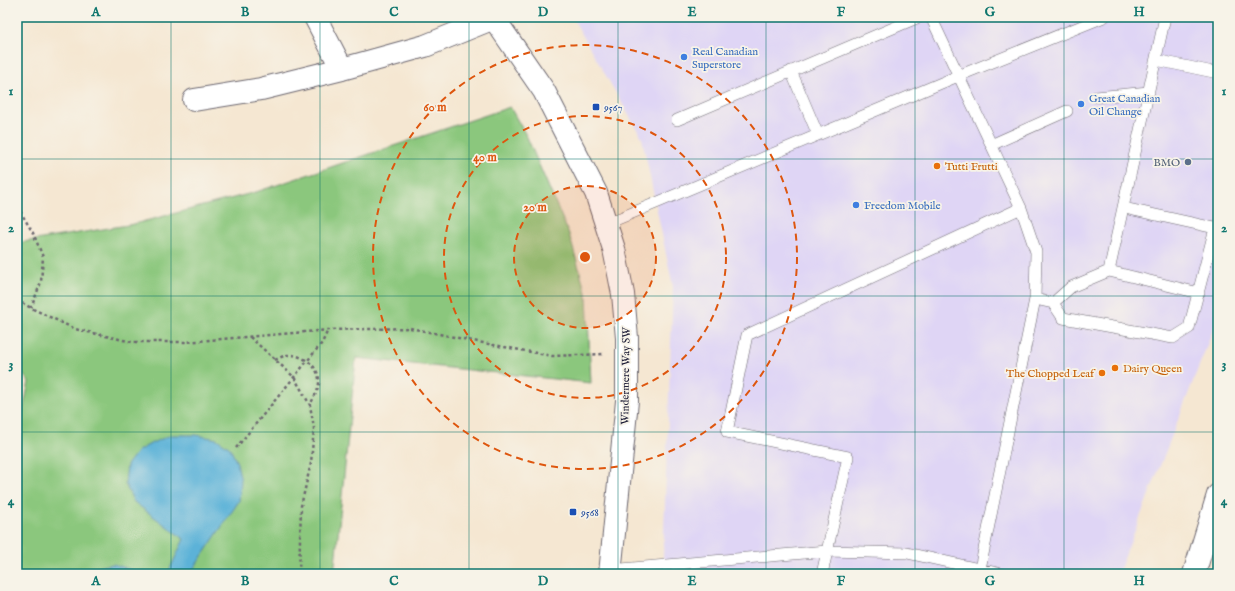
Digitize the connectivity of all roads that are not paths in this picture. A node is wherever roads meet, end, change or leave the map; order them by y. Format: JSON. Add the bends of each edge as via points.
{"nodes":[{"id":1,"x":315,"y":17,"type":"edge"},
{"id":2,"x":494,"y":17,"type":"edge"},
{"id":3,"x":919,"y":17,"type":"edge"},
{"id":4,"x":931,"y":17,"type":"edge"},
{"id":5,"x":1104,"y":17,"type":"edge"},
{"id":6,"x":1165,"y":17,"type":"edge"},
{"id":7,"x":1156,"y":60,"type":"junction"},
{"id":8,"x":342,"y":69,"type":"junction"},
{"id":9,"x":791,"y":71,"type":"junction"},
{"id":10,"x":1218,"y":73,"type":"edge"},
{"id":11,"x":958,"y":76,"type":"junction"},
{"id":12,"x":1149,"y":92,"type":"junction"},
{"id":13,"x":1096,"y":97,"type":"dead end"},
{"id":14,"x":194,"y":100,"type":"dead end"},
{"id":15,"x":1067,"y":111,"type":"dead end"},
{"id":16,"x":677,"y":120,"type":"dead end"},
{"id":17,"x":818,"y":135,"type":"junction"},
{"id":18,"x":991,"y":145,"type":"junction"},
{"id":19,"x":1021,"y":208,"type":"junction"},
{"id":20,"x":1124,"y":208,"type":"junction"},
{"id":21,"x":606,"y":224,"type":"junction"},
{"id":22,"x":1216,"y":228,"type":"edge"},
{"id":23,"x":1109,"y":271,"type":"junction"},
{"id":24,"x":1199,"y":292,"type":"junction"},
{"id":25,"x":1035,"y":300,"type":"junction"},
{"id":26,"x":1053,"y":303,"type":"junction"},
{"id":27,"x":1218,"y":495,"type":"edge"},
{"id":28,"x":827,"y":552,"type":"junction"},
{"id":29,"x":980,"y":569,"type":"junction"},
{"id":30,"x":610,"y":572,"type":"edge"},
{"id":31,"x":822,"y":574,"type":"edge"},
{"id":32,"x":1002,"y":574,"type":"edge"},
{"id":33,"x":1194,"y":574,"type":"edge"}],
"edges":[{"from":1,"to":8,"type":"street"},
{"from":2,"to":8,"type":"street","via":[[425,46]]},
{"from":2,"to":21,"type":"street","name":"Windermere Way SW","via":[[544,91],[596,193]]},
{"from":3,"to":9,"type":"lane"},
{"from":4,"to":11,"type":"lane"},
{"from":5,"to":11,"type":"lane"},
{"from":6,"to":7,"type":"lane"},
{"from":7,"to":10,"type":"lane"},
{"from":7,"to":12,"type":"lane"},
{"from":8,"to":14,"type":"street","via":[[261,90]]},
{"from":9,"to":16,"type":"lane"},
{"from":9,"to":17,"type":"lane"},
{"from":11,"to":17,"type":"lane"},
{"from":11,"to":18,"type":"lane"},
{"from":12,"to":13,"type":"lane"},
{"from":12,"to":20,"type":"lane"},
{"from":15,"to":18,"type":"lane"},
{"from":17,"to":21,"type":"lane"},
{"from":18,"to":19,"type":"lane"},
{"from":19,"to":25,"type":"lane","via":[[1036,252]]},
{"from":19,"to":28,"type":"lane","via":[[747,335],[727,432],[848,457]]},
{"from":20,"to":22,"type":"lane"},
{"from":20,"to":23,"type":"lane"},
{"from":21,"to":30,"type":"street","name":"Windermere Way SW","via":[[623,294],[627,338],[627,402]]},
{"from":22,"to":24,"type":"lane"},
{"from":23,"to":24,"type":"lane"},
{"from":23,"to":26,"type":"lane","via":[[1071,287]]},
{"from":24,"to":26,"type":"lane","via":[[1189,328],[1173,338],[1063,318]]},
{"from":25,"to":26,"type":"lane"},
{"from":25,"to":29,"type":"lane"},
{"from":27,"to":33,"type":"street"},
{"from":28,"to":29,"type":"lane","via":[[907,553]]},
{"from":28,"to":30,"type":"lane"},
{"from":28,"to":31,"type":"lane"},
{"from":29,"to":32,"type":"lane"}]}
